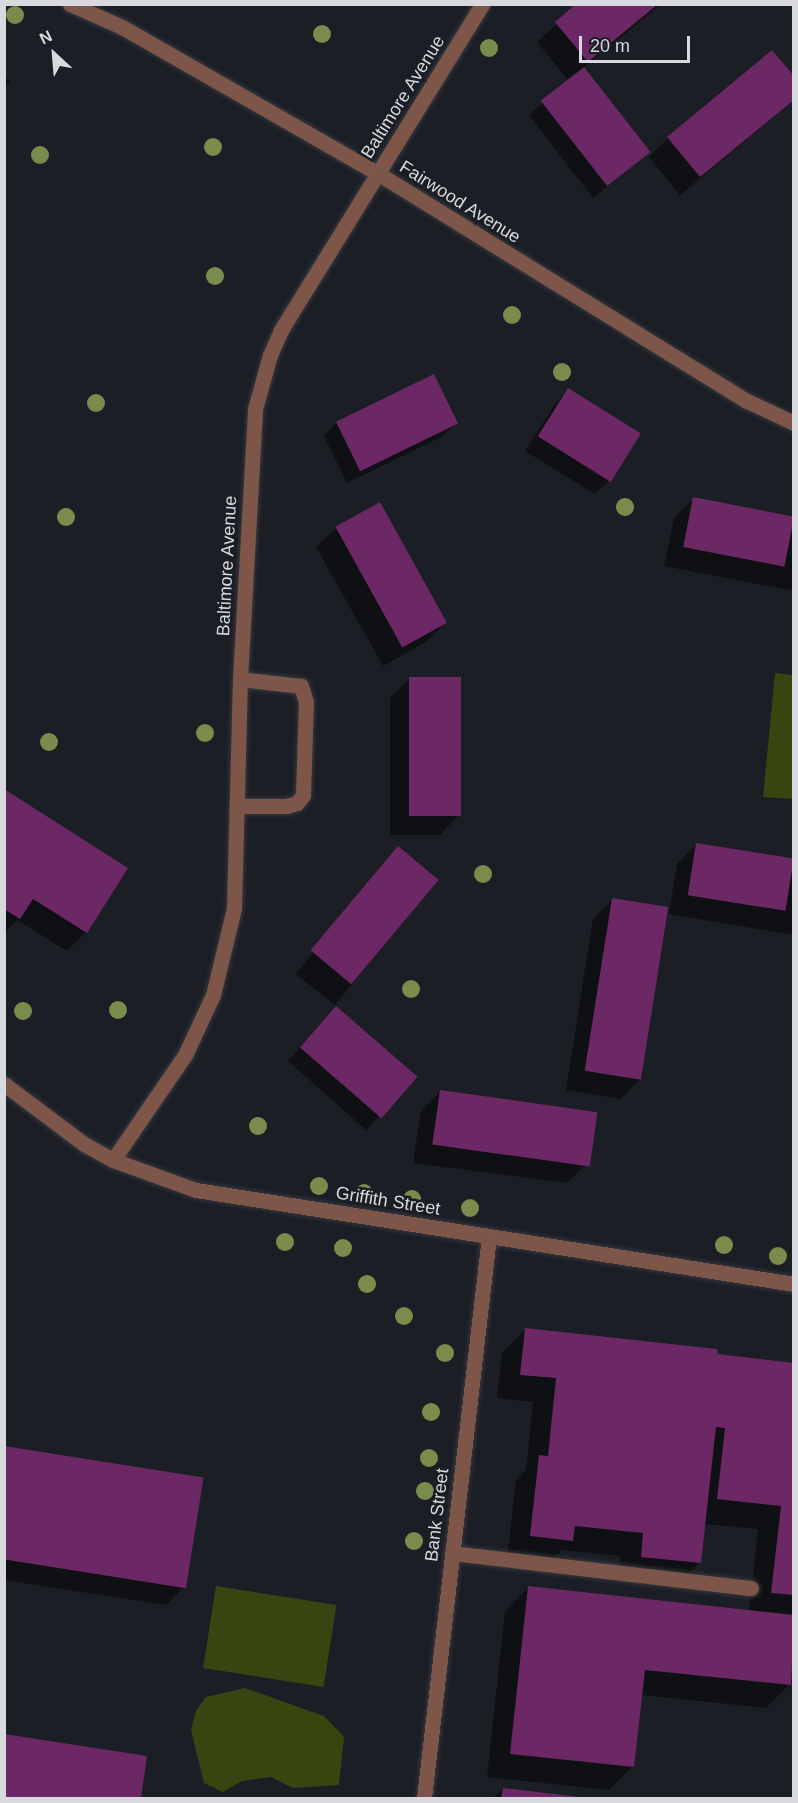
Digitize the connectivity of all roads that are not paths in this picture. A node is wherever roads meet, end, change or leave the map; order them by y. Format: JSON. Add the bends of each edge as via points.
{"nodes":[{"id":1,"x":70,"y":4,"type":"edge"},
{"id":2,"x":482,"y":4,"type":"edge"},
{"id":3,"x":379,"y":174,"type":"junction"},
{"id":4,"x":794,"y":423,"type":"edge"},
{"id":5,"x":240,"y":679,"type":"junction"},
{"id":6,"x":237,"y":806,"type":"junction"},
{"id":7,"x":4,"y":1084,"type":"edge"},
{"id":8,"x":113,"y":1160,"type":"junction"},
{"id":9,"x":489,"y":1236,"type":"junction"},
{"id":10,"x":794,"y":1284,"type":"edge"},
{"id":11,"x":452,"y":1554,"type":"junction"},
{"id":12,"x":751,"y":1588,"type":"dead end"},
{"id":13,"x":424,"y":1798,"type":"edge"}],
"edges":[{"from":1,"to":3,"type":"street","name":"Fairwood Avenue","via":[[122,27]]},
{"from":2,"to":3,"type":"street","name":"Baltimore Avenue"},
{"from":3,"to":4,"type":"street","name":"Fairwood Avenue","via":[[747,401]]},
{"from":3,"to":5,"type":"street","name":"Baltimore Avenue","via":[[281,330],[255,409]]},
{"from":5,"to":6,"type":"street","name":"Baltimore Avenue"},
{"from":5,"to":6,"type":"street","via":[[301,686],[305,693],[305,725],[303,795],[297,803]]},
{"from":6,"to":8,"type":"street","name":"Baltimore Avenue","via":[[234,908],[212,999],[185,1055]]},
{"from":7,"to":8,"type":"street","name":"Griffith Street","via":[[84,1144]]},
{"from":8,"to":9,"type":"street","name":"Griffith Street","via":[[196,1190]]},
{"from":9,"to":10,"type":"street","name":"Griffith Street"},
{"from":9,"to":11,"type":"street","name":"Bank Street"},
{"from":11,"to":12,"type":"street"},
{"from":11,"to":13,"type":"street","name":"Bank Street"}]}
